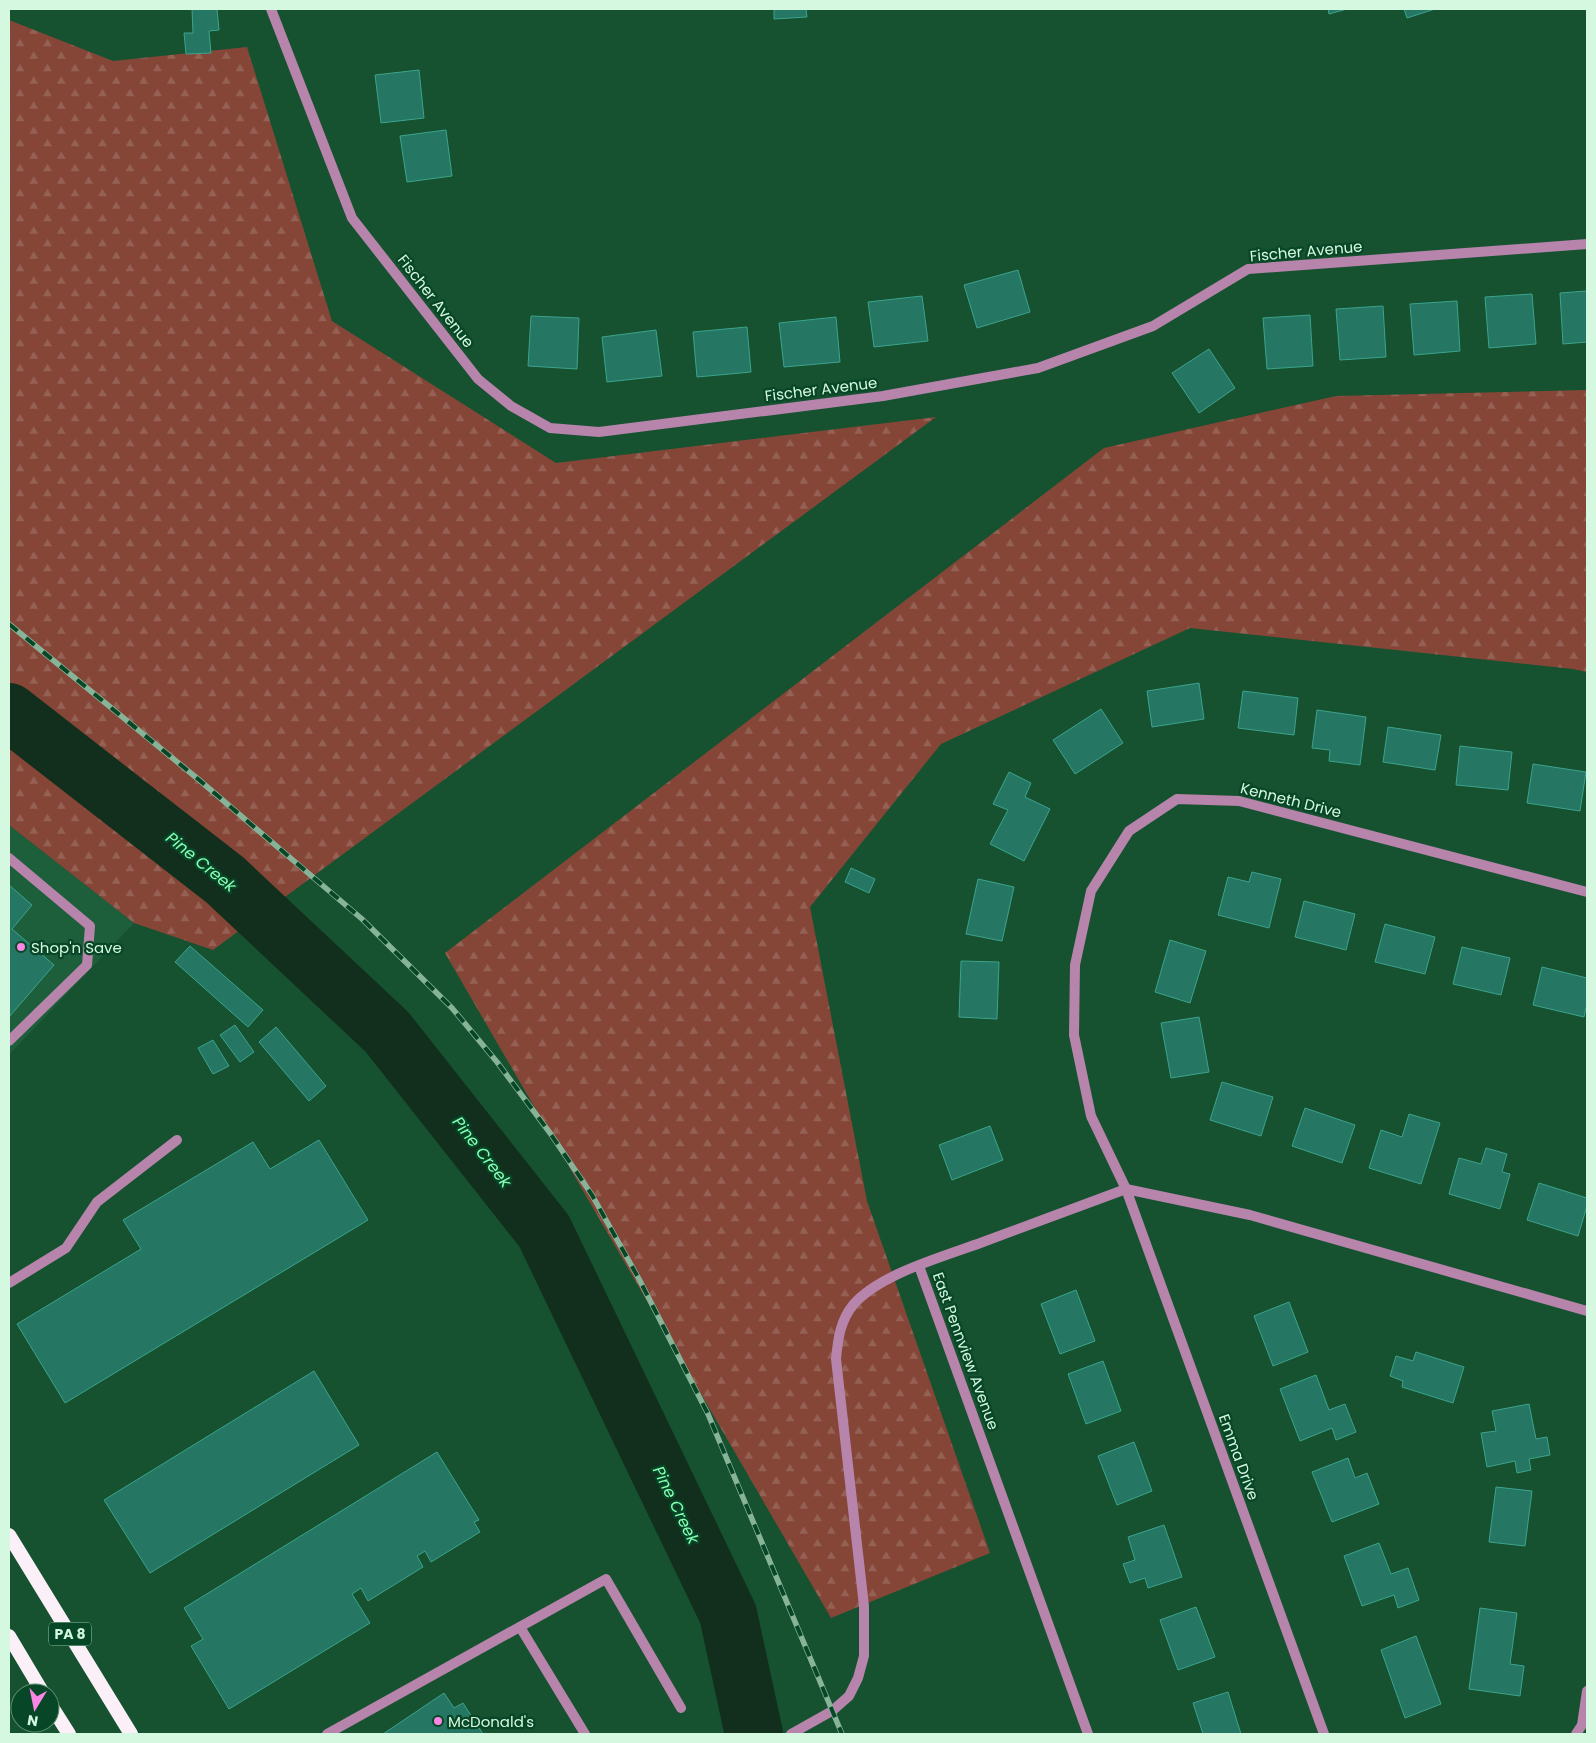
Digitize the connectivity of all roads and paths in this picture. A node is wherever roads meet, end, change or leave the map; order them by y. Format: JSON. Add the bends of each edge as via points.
{"nodes":[{"id":1,"x":271,"y":9,"type":"edge"},
{"id":2,"x":1587,"y":244,"type":"edge"},
{"id":3,"x":9,"y":858,"type":"edge"},
{"id":4,"x":1587,"y":892,"type":"edge"},
{"id":5,"x":9,"y":1041,"type":"edge"},
{"id":6,"x":177,"y":1140,"type":"dead end"},
{"id":7,"x":1126,"y":1189,"type":"junction"},
{"id":8,"x":919,"y":1266,"type":"junction"},
{"id":9,"x":9,"y":1283,"type":"edge"},
{"id":10,"x":1587,"y":1311,"type":"edge"},
{"id":11,"x":9,"y":1535,"type":"edge"},
{"id":12,"x":520,"y":1627,"type":"junction"},
{"id":13,"x":9,"y":1636,"type":"edge"},
{"id":14,"x":38,"y":1683,"type":"edge"},
{"id":15,"x":1587,"y":1691,"type":"edge"},
{"id":16,"x":681,"y":1708,"type":"dead end"},
{"id":17,"x":60,"y":1720,"type":"edge"},
{"id":18,"x":795,"y":1732,"type":"edge"},
{"id":19,"x":69,"y":1734,"type":"edge"},
{"id":20,"x":131,"y":1734,"type":"edge"},
{"id":21,"x":327,"y":1734,"type":"edge"},
{"id":22,"x":585,"y":1734,"type":"edge"},
{"id":23,"x":1088,"y":1734,"type":"edge"},
{"id":24,"x":1324,"y":1734,"type":"edge"},
{"id":25,"x":1576,"y":1734,"type":"edge"}],
"edges":[{"from":1,"to":2,"type":"street","name":"Fischer Avenue","via":[[352,218],[478,379],[511,406],[550,428],[599,432],[884,396],[1038,368],[1153,326],[1248,269]]},
{"from":3,"to":5,"type":"street","via":[[90,926],[87,965]]},
{"from":4,"to":7,"type":"street","name":"Kenneth Drive","via":[[1239,801],[1177,800],[1129,831],[1090,891],[1075,965],[1074,1035],[1091,1116]]},
{"from":6,"to":9,"type":"street","via":[[97,1202],[66,1248]]},
{"from":7,"to":8,"type":"street"},
{"from":7,"to":10,"type":"street","via":[[1250,1216]]},
{"from":7,"to":24,"type":"street","name":"Emma Drive"},
{"from":8,"to":18,"type":"street","name":"East Pennview Avenue","via":[[885,1281],[866,1294],[853,1305],[841,1324],[836,1359],[864,1606],[864,1656],[849,1696],[832,1711]]},
{"from":8,"to":23,"type":"street","name":"East Pennview Avenue"},
{"from":11,"to":20,"type":"highway","number":"PA 8"},
{"from":12,"to":16,"type":"street","via":[[606,1579]]},
{"from":12,"to":21,"type":"street"},
{"from":12,"to":22,"type":"street"},
{"from":13,"to":14,"type":"highway"},
{"from":15,"to":25,"type":"street","via":[[1582,1725]]},
{"from":17,"to":19,"type":"highway"}]}
